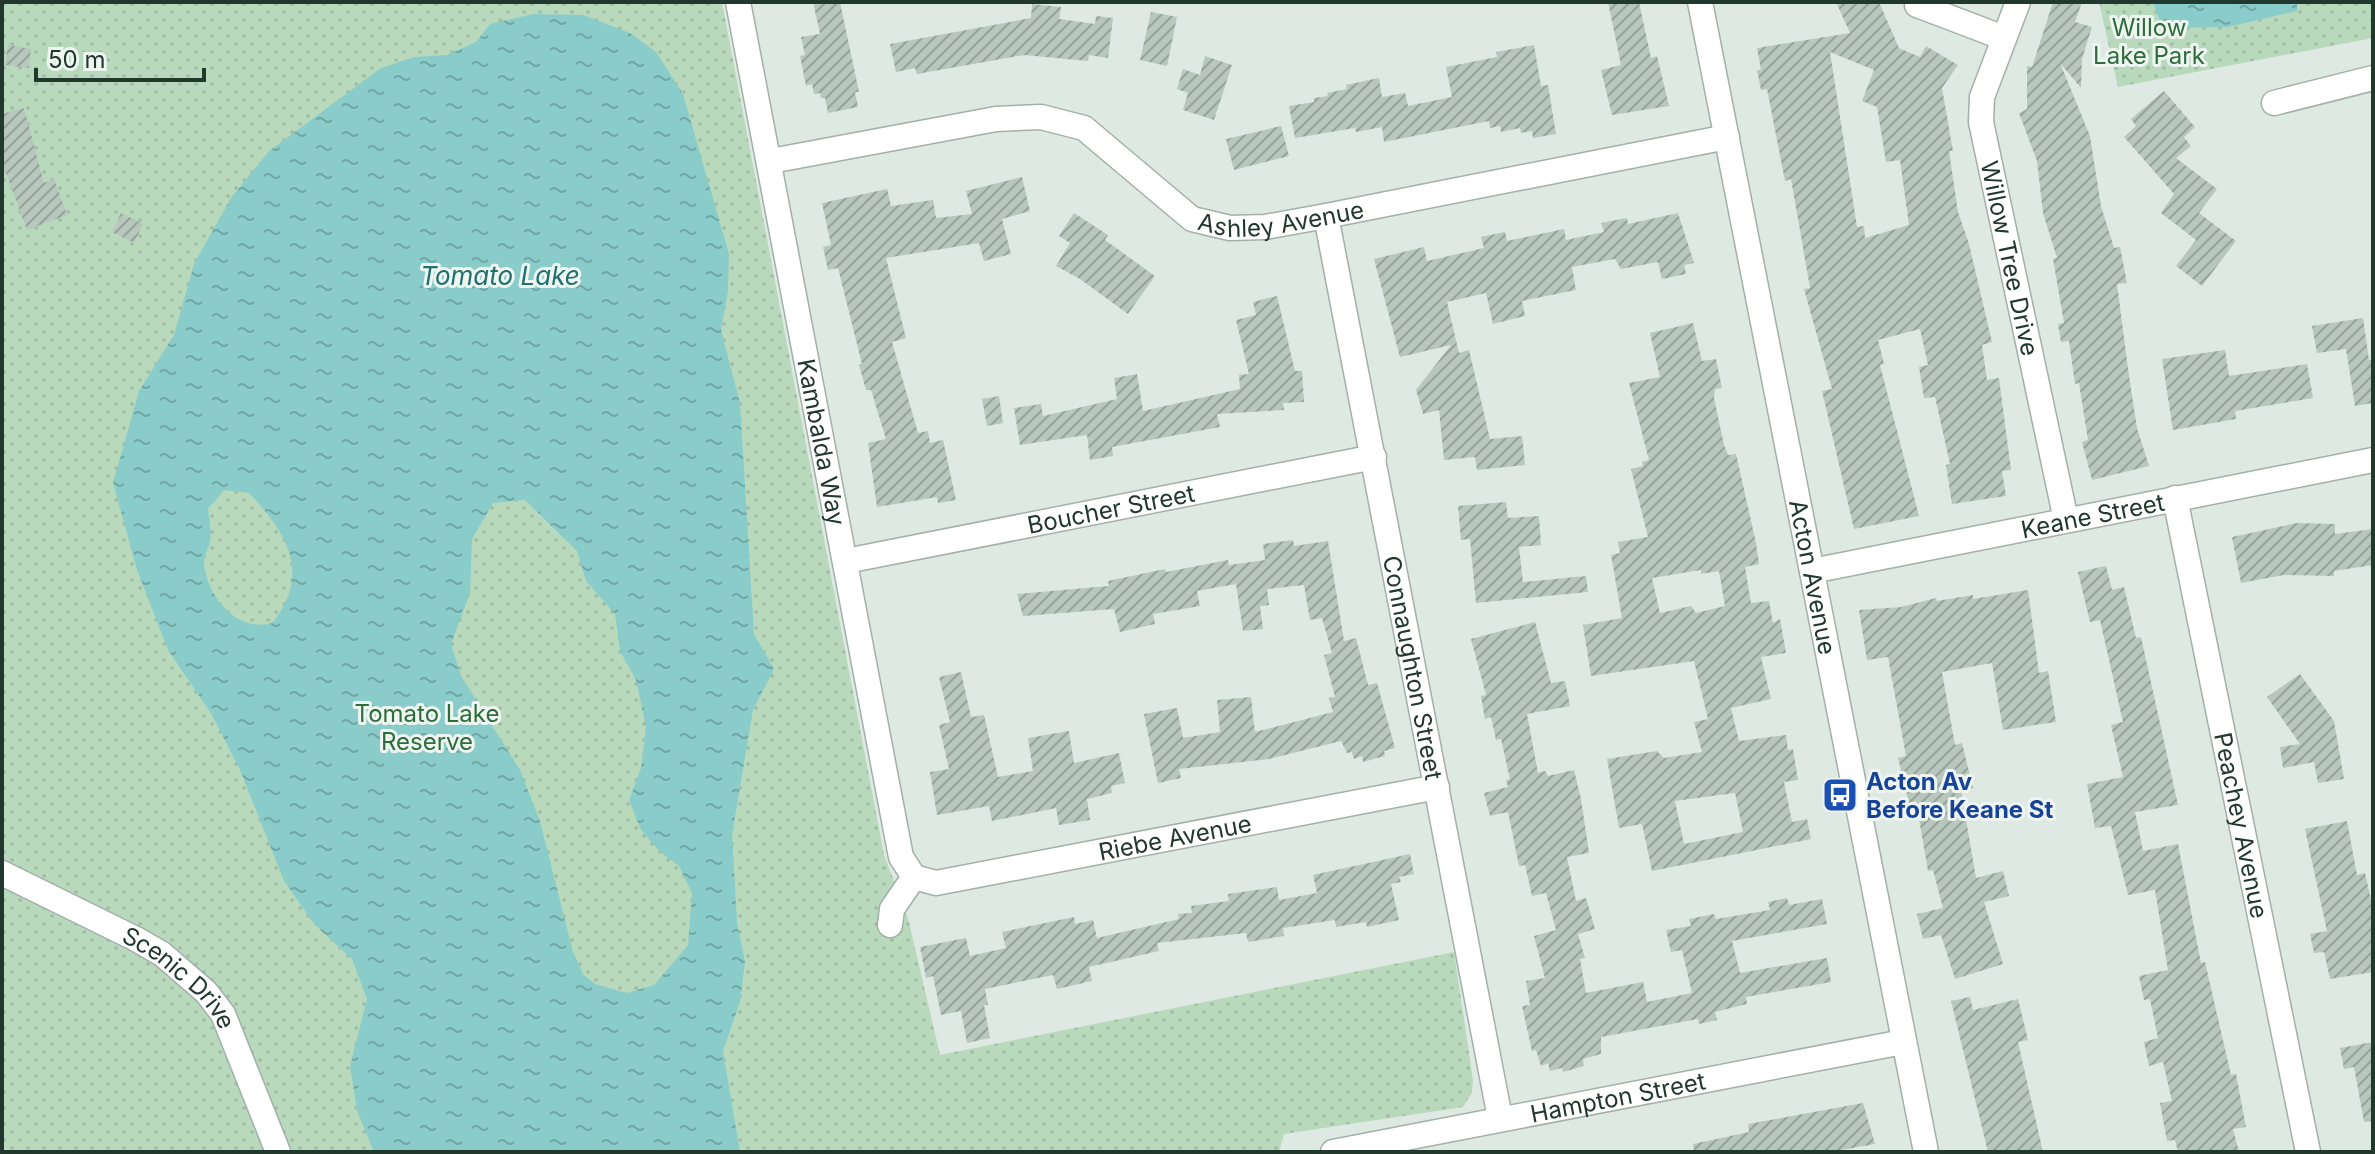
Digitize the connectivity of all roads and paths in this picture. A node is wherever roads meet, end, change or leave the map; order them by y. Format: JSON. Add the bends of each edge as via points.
{"nodes":[{"id":1,"x":738,"y":2,"type":"edge"},
{"id":2,"x":1700,"y":2,"type":"edge"},
{"id":3,"x":2018,"y":2,"type":"edge"},
{"id":4,"x":1917,"y":5,"type":"dead end"},
{"id":5,"x":2004,"y":38,"type":"junction"},
{"id":6,"x":2373,"y":78,"type":"edge"},
{"id":7,"x":2274,"y":103,"type":"dead end"},
{"id":8,"x":1727,"y":137,"type":"junction"},
{"id":9,"x":771,"y":161,"type":"junction"},
{"id":10,"x":1326,"y":216,"type":"junction"},
{"id":11,"x":1374,"y":457,"type":"junction"},
{"id":12,"x":2373,"y":460,"type":"edge"},
{"id":13,"x":2175,"y":498,"type":"junction"},
{"id":14,"x":2066,"y":520,"type":"junction"},
{"id":15,"x":846,"y":561,"type":"junction"},
{"id":16,"x":1812,"y":571,"type":"junction"},
{"id":17,"x":1437,"y":787,"type":"junction"},
{"id":18,"x":2,"y":873,"type":"edge"},
{"id":19,"x":914,"y":877,"type":"junction"},
{"id":20,"x":890,"y":925,"type":"dead end"},
{"id":21,"x":1903,"y":1042,"type":"junction"},
{"id":22,"x":1500,"y":1118,"type":"junction"},
{"id":23,"x":278,"y":1152,"type":"edge"},
{"id":24,"x":1333,"y":1152,"type":"edge"},
{"id":25,"x":1926,"y":1152,"type":"edge"},
{"id":26,"x":2308,"y":1152,"type":"edge"}],
"edges":[{"from":1,"to":9,"type":"street","name":"Kambalda Way"},
{"from":2,"to":8,"type":"street","name":"Acton Avenue"},
{"from":3,"to":5,"type":"street","name":"Willow Tree Drive"},
{"from":4,"to":5,"type":"street"},
{"from":5,"to":14,"type":"street","name":"Willow Tree Drive","via":[[1982,97],[1981,122]]},
{"from":6,"to":7,"type":"street"},
{"from":8,"to":10,"type":"street","name":"Ashley Avenue"},
{"from":8,"to":16,"type":"street","name":"Acton Avenue"},
{"from":9,"to":10,"type":"street","name":"Ashley Avenue","via":[[996,119],[1041,117],[1084,128],[1192,219],[1242,228]]},
{"from":9,"to":15,"type":"street","name":"Kambalda Way"},
{"from":10,"to":11,"type":"street","name":"Connaughton Street"},
{"from":11,"to":15,"type":"street","name":"Boucher Street"},
{"from":11,"to":17,"type":"street","name":"Connaughton Street"},
{"from":12,"to":13,"type":"street","name":"Keane Street"},
{"from":13,"to":14,"type":"street","name":"Keane Street"},
{"from":13,"to":26,"type":"street","name":"Peachey Avenue"},
{"from":14,"to":16,"type":"street","name":"Keane Street"},
{"from":15,"to":19,"type":"street","name":"Kambalda Way","via":[[901,857]]},
{"from":16,"to":21,"type":"street","name":"Acton Avenue"},
{"from":17,"to":19,"type":"street","name":"Riebe Avenue","via":[[936,883]]},
{"from":17,"to":22,"type":"street","name":"Connaughton Street"},
{"from":18,"to":23,"type":"street","name":"Scenic Drive","via":[[149,947],[206,992],[223,1014]]},
{"from":19,"to":20,"type":"street","via":[[892,909]]},
{"from":21,"to":22,"type":"street","name":"Hampton Street"},
{"from":21,"to":25,"type":"street","name":"Acton Avenue"},
{"from":22,"to":24,"type":"street","name":"Hampton Street"}]}
